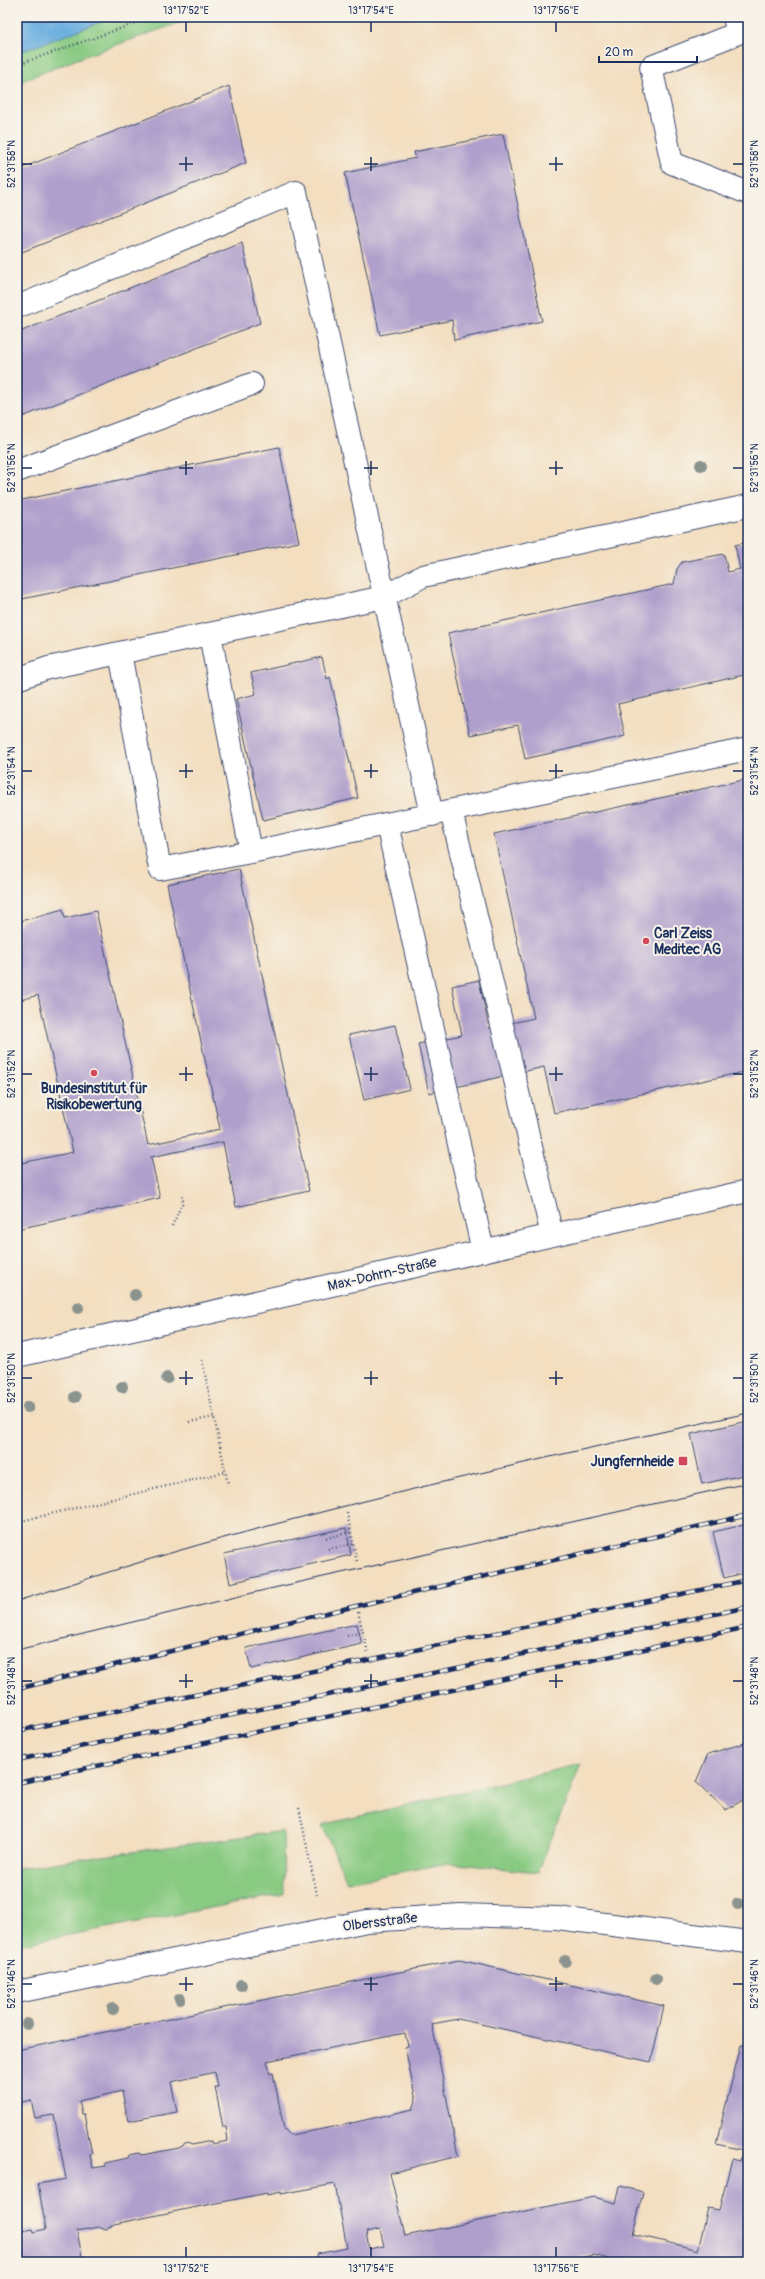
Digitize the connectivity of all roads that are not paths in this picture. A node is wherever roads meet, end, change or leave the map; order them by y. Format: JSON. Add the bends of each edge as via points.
{"nodes":[{"id":1,"x":734,"y":17,"type":"edge"},
{"id":2,"x":748,"y":193,"type":"edge"},
{"id":3,"x":17,"y":307,"type":"edge"},
{"id":4,"x":252,"y":384,"type":"dead end"},
{"id":5,"x":17,"y":471,"type":"edge"},
{"id":6,"x":748,"y":506,"type":"edge"},
{"id":7,"x":384,"y":597,"type":"junction"},
{"id":8,"x":210,"y":634,"type":"junction"},
{"id":9,"x":120,"y":654,"type":"junction"},
{"id":10,"x":17,"y":679,"type":"edge"},
{"id":11,"x":748,"y":749,"type":"edge"},
{"id":12,"x":442,"y":813,"type":"junction"},
{"id":13,"x":387,"y":824,"type":"junction"},
{"id":14,"x":252,"y":852,"type":"junction"},
{"id":15,"x":748,"y":1191,"type":"edge"},
{"id":16,"x":552,"y":1235,"type":"junction"},
{"id":17,"x":483,"y":1251,"type":"junction"},
{"id":18,"x":17,"y":1356,"type":"edge"},
{"id":19,"x":748,"y":1942,"type":"edge"},
{"id":20,"x":17,"y":1992,"type":"edge"}],
"edges":[{"from":1,"to":2,"type":"main road","via":[[738,33],[651,67],[672,163]]},
{"from":3,"to":7,"type":"main road","via":[[296,192]]},
{"from":4,"to":5,"type":"main road"},
{"from":6,"to":7,"type":"main road","via":[[423,576]]},
{"from":7,"to":8,"type":"main road"},
{"from":7,"to":12,"type":"main road"},
{"from":8,"to":9,"type":"main road"},
{"from":8,"to":14,"type":"main road"},
{"from":9,"to":10,"type":"main road","via":[[48,668]]},
{"from":9,"to":14,"type":"main road","via":[[160,869]]},
{"from":11,"to":12,"type":"main road"},
{"from":12,"to":13,"type":"main road"},
{"from":12,"to":16,"type":"main road"},
{"from":13,"to":14,"type":"main road"},
{"from":13,"to":17,"type":"main road"},
{"from":15,"to":16,"type":"main road","name":"Max-Dohrn-Straße"},
{"from":16,"to":17,"type":"main road","name":"Max-Dohrn-Straße"},
{"from":17,"to":18,"type":"main road","name":"Max-Dohrn-Straße"},
{"from":19,"to":20,"type":"main road","name":"Olbersstraße","via":[[557,1918],[461,1915],[367,1921]]}]}
